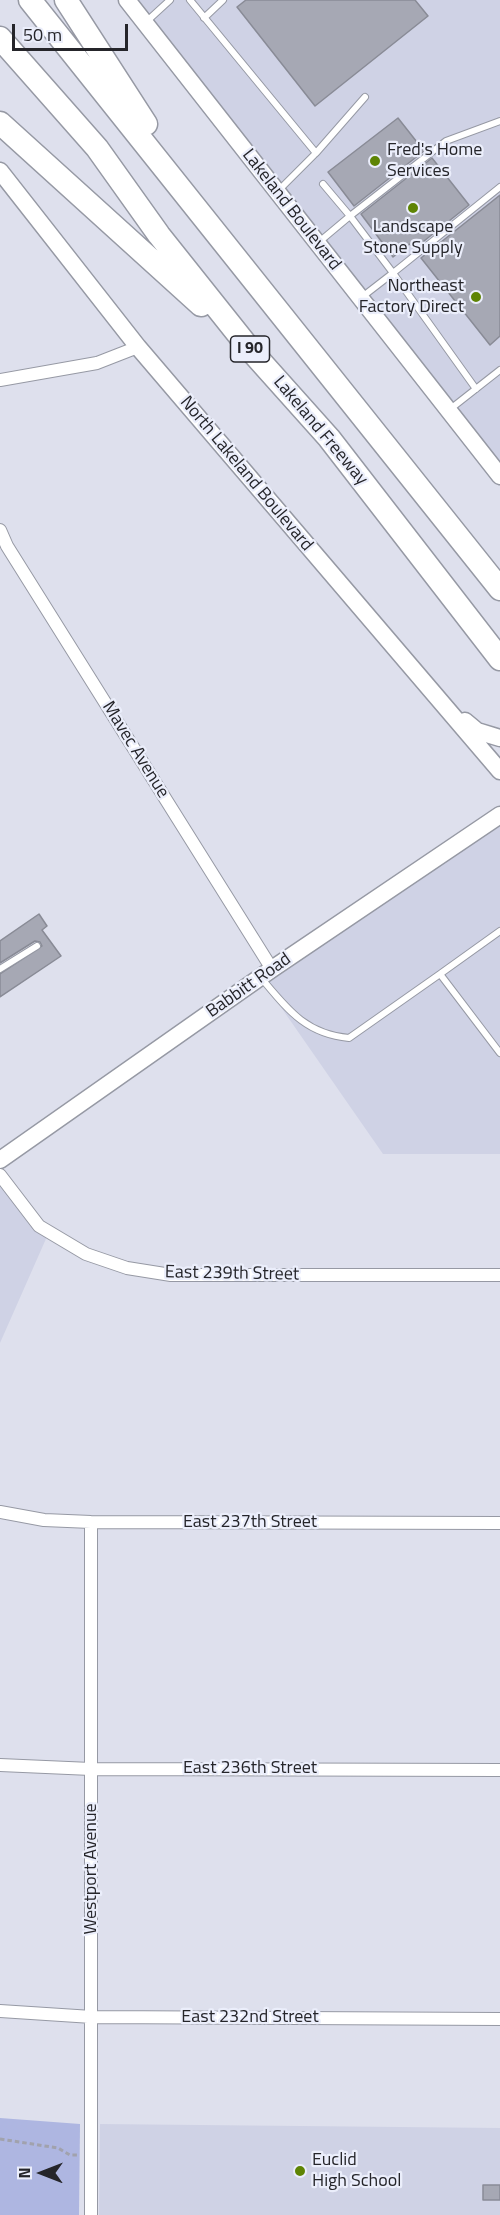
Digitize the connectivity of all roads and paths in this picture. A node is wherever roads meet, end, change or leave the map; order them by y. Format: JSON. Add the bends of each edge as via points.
{"nodes":[{"id":1,"x":30,"y":0,"type":"edge"},
{"id":2,"x":66,"y":0,"type":"edge"},
{"id":3,"x":127,"y":0,"type":"edge"},
{"id":4,"x":170,"y":0,"type":"edge"},
{"id":5,"x":190,"y":0,"type":"edge"},
{"id":6,"x":223,"y":0,"type":"edge"},
{"id":7,"x":204,"y":18,"type":"junction"},
{"id":8,"x":145,"y":23,"type":"junction"},
{"id":9,"x":0,"y":38,"type":"edge"},
{"id":10,"x":365,"y":98,"type":"dead end"},
{"id":11,"x":500,"y":121,"type":"edge"},
{"id":12,"x":0,"y":123,"type":"edge"},
{"id":13,"x":316,"y":153,"type":"junction"},
{"id":14,"x":3,"y":180,"type":"edge"},
{"id":15,"x":323,"y":184,"type":"dead end"},
{"id":16,"x":500,"y":187,"type":"edge"},
{"id":17,"x":277,"y":192,"type":"junction"},
{"id":18,"x":350,"y":216,"type":"junction"},
{"id":19,"x":317,"y":243,"type":"junction"},
{"id":20,"x":393,"y":273,"type":"junction"},
{"id":21,"x":251,"y":275,"type":"junction"},
{"id":22,"x":361,"y":298,"type":"junction"},
{"id":23,"x":138,"y":347,"type":"junction"},
{"id":24,"x":253,"y":353,"type":"junction"},
{"id":25,"x":500,"y":370,"type":"edge"},
{"id":26,"x":0,"y":381,"type":"edge"},
{"id":27,"x":476,"y":389,"type":"junction"},
{"id":28,"x":448,"y":411,"type":"junction"},
{"id":29,"x":500,"y":476,"type":"edge"},
{"id":30,"x":0,"y":530,"type":"edge"},
{"id":31,"x":500,"y":589,"type":"edge"},
{"id":32,"x":500,"y":659,"type":"edge"},
{"id":33,"x":441,"y":702,"type":"junction"},
{"id":34,"x":500,"y":738,"type":"edge"},
{"id":35,"x":500,"y":771,"type":"edge"},
{"id":36,"x":500,"y":815,"type":"edge"},
{"id":37,"x":500,"y":931,"type":"edge"},
{"id":38,"x":37,"y":946,"type":"dead end"},
{"id":39,"x":0,"y":969,"type":"edge"},
{"id":40,"x":266,"y":973,"type":"junction"},
{"id":41,"x":440,"y":974,"type":"junction"},
{"id":42,"x":500,"y":1053,"type":"edge"},
{"id":43,"x":0,"y":1160,"type":"edge"},
{"id":44,"x":0,"y":1175,"type":"edge"},
{"id":45,"x":500,"y":1275,"type":"edge"},
{"id":46,"x":0,"y":1512,"type":"edge"},
{"id":47,"x":91,"y":1522,"type":"junction"},
{"id":48,"x":500,"y":1523,"type":"edge"},
{"id":49,"x":0,"y":1765,"type":"edge"},
{"id":50,"x":91,"y":1769,"type":"junction"},
{"id":51,"x":500,"y":1770,"type":"edge"},
{"id":52,"x":0,"y":2011,"type":"edge"},
{"id":53,"x":93,"y":2017,"type":"junction"},
{"id":54,"x":500,"y":2019,"type":"edge"},
{"id":55,"x":0,"y":2139,"type":"edge"},
{"id":56,"x":84,"y":2155,"type":"dead end"},
{"id":57,"x":91,"y":2215,"type":"edge"}],
"edges":[{"from":1,"to":21,"type":"highway","number":"I 90"},
{"from":2,"to":21,"type":"highway"},
{"from":3,"to":8,"type":"street","name":"Lakeland Boulevard"},
{"from":4,"to":8,"type":"lane"},
{"from":5,"to":7,"type":"lane"},
{"from":6,"to":7,"type":"lane"},
{"from":7,"to":13,"type":"lane"},
{"from":8,"to":17,"type":"street","name":"Lakeland Boulevard"},
{"from":9,"to":24,"type":"highway","name":"Lakeland Freeway","number":"I 90","via":[[97,148],[159,235]]},
{"from":10,"to":13,"type":"lane"},
{"from":11,"to":18,"type":"lane","via":[[446,141]]},
{"from":12,"to":24,"type":"highway"},
{"from":13,"to":17,"type":"lane"},
{"from":14,"to":23,"type":"street","name":"North Lakeland Boulevard"},
{"from":15,"to":18,"type":"lane"},
{"from":16,"to":20,"type":"lane"},
{"from":17,"to":19,"type":"street","name":"Lakeland Boulevard"},
{"from":18,"to":19,"type":"lane"},
{"from":18,"to":20,"type":"lane"},
{"from":19,"to":22,"type":"street","name":"Lakeland Boulevard"},
{"from":20,"to":22,"type":"lane"},
{"from":20,"to":27,"type":"lane"},
{"from":21,"to":31,"type":"highway","number":"I 90"},
{"from":22,"to":28,"type":"street","name":"Lakeland Boulevard"},
{"from":23,"to":26,"type":"street","via":[[97,363]]},
{"from":23,"to":33,"type":"street","name":"North Lakeland Boulevard"},
{"from":24,"to":32,"type":"highway","name":"Lakeland Freeway","number":"I 90","via":[[329,438]]},
{"from":25,"to":27,"type":"lane"},
{"from":27,"to":28,"type":"lane"},
{"from":28,"to":29,"type":"street","name":"Lakeland Boulevard"},
{"from":30,"to":40,"type":"street","name":"Mavec Avenue"},
{"from":33,"to":34,"type":"street","via":[[477,731]]},
{"from":33,"to":35,"type":"street","name":"North Lakeland Boulevard"},
{"from":36,"to":40,"type":"street","name":"Babbitt Road"},
{"from":37,"to":41,"type":"lane"},
{"from":38,"to":39,"type":"lane"},
{"from":40,"to":41,"type":"lane","via":[[297,1020],[329,1036],[349,1038]]},
{"from":40,"to":43,"type":"street","name":"Babbitt Road"},
{"from":41,"to":42,"type":"lane"},
{"from":44,"to":45,"type":"street","name":"East 239th Street","via":[[39,1226],[86,1254],[128,1268],[171,1275]]},
{"from":46,"to":47,"type":"street","name":"East 237th Street","via":[[44,1520]]},
{"from":47,"to":48,"type":"street","name":"East 237th Street"},
{"from":47,"to":50,"type":"street","name":"Westport Avenue"},
{"from":49,"to":50,"type":"street","name":"East 236th Street"},
{"from":50,"to":51,"type":"street","name":"East 236th Street"},
{"from":50,"to":53,"type":"street","name":"Westport Avenue"},
{"from":52,"to":53,"type":"street","name":"East 232nd Street"},
{"from":53,"to":54,"type":"street","name":"East 232nd Street"},
{"from":53,"to":57,"type":"street","name":"Westport Avenue"},
{"from":55,"to":56,"type":"path"}]}
